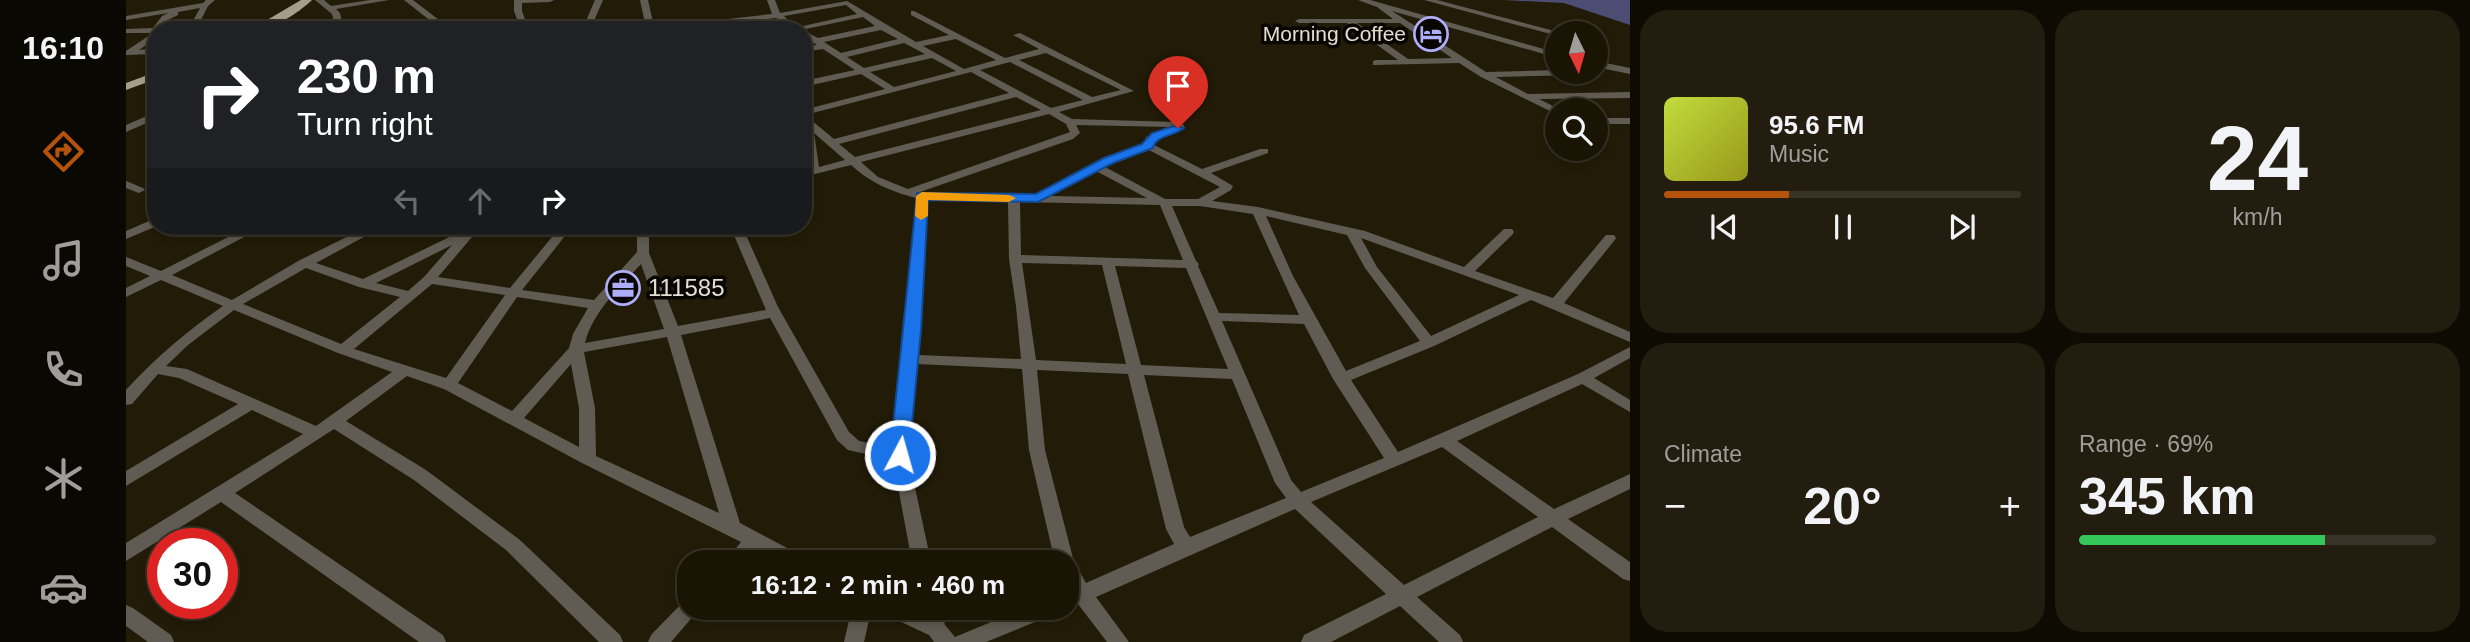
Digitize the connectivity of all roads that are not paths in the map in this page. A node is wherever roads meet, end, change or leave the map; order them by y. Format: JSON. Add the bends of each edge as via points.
{"nodes":[{"id":1,"x":307,"y":0,"type":"edge"},
{"id":2,"x":317,"y":0,"type":"edge"},
{"id":3,"x":385,"y":0,"type":"edge"},
{"id":4,"x":408,"y":0,"type":"edge"},
{"id":5,"x":550,"y":0,"type":"edge"},
{"id":6,"x":600,"y":0,"type":"edge"},
{"id":7,"x":644,"y":0,"type":"edge"},
{"id":8,"x":771,"y":0,"type":"edge"},
{"id":9,"x":1364,"y":0,"type":"edge"},
{"id":10,"x":1428,"y":0,"type":"edge"},
{"id":11,"x":518,"y":1,"type":"edge"},
{"id":12,"x":208,"y":3,"type":"edge"},
{"id":13,"x":1381,"y":7,"type":"junction"},
{"id":14,"x":190,"y":8,"type":"junction"},
{"id":15,"x":330,"y":8,"type":"junction"},
{"id":16,"x":914,"y":13,"type":"dead end"},
{"id":17,"x":862,"y":15,"type":"junction"},
{"id":18,"x":778,"y":16,"type":"junction"},
{"id":19,"x":762,"y":18,"type":"junction"},
{"id":20,"x":126,"y":19,"type":"edge"},
{"id":21,"x":435,"y":20,"type":"dead end"},
{"id":22,"x":1399,"y":20,"type":"junction"},
{"id":23,"x":163,"y":21,"type":"edge"},
{"id":24,"x":197,"y":21,"type":"edge"},
{"id":25,"x":273,"y":21,"type":"edge"},
{"id":26,"x":281,"y":21,"type":"edge"},
{"id":27,"x":338,"y":21,"type":"edge"},
{"id":28,"x":522,"y":21,"type":"edge"},
{"id":29,"x":590,"y":21,"type":"edge"},
{"id":30,"x":648,"y":21,"type":"edge"},
{"id":31,"x":734,"y":21,"type":"edge"},
{"id":32,"x":760,"y":21,"type":"edge"},
{"id":33,"x":786,"y":21,"type":"edge"},
{"id":34,"x":1299,"y":21,"type":"dead end"},
{"id":35,"x":1349,"y":22,"type":"junction"},
{"id":36,"x":1495,"y":25,"type":"dead end"},
{"id":37,"x":812,"y":27,"type":"edge"},
{"id":38,"x":882,"y":27,"type":"junction"},
{"id":39,"x":126,"y":31,"type":"edge"},
{"id":40,"x":147,"y":31,"type":"edge"},
{"id":41,"x":1545,"y":31,"type":"edge"},
{"id":42,"x":1476,"y":34,"type":"junction"},
{"id":43,"x":1017,"y":35,"type":"dead end"},
{"id":44,"x":956,"y":36,"type":"junction"},
{"id":45,"x":147,"y":38,"type":"edge"},
{"id":46,"x":812,"y":38,"type":"edge"},
{"id":47,"x":905,"y":40,"type":"junction"},
{"id":48,"x":821,"y":44,"type":"junction"},
{"id":49,"x":915,"y":45,"type":"junction"},
{"id":50,"x":812,"y":47,"type":"edge"},
{"id":51,"x":1545,"y":48,"type":"edge"},
{"id":52,"x":1046,"y":50,"type":"junction"},
{"id":53,"x":1538,"y":51,"type":"junction"},
{"id":54,"x":147,"y":52,"type":"edge"},
{"id":55,"x":128,"y":53,"type":"edge"},
{"id":56,"x":1545,"y":53,"type":"edge"},
{"id":57,"x":933,"y":55,"type":"junction"},
{"id":58,"x":839,"y":56,"type":"junction"},
{"id":59,"x":1007,"y":60,"type":"junction"},
{"id":60,"x":1461,"y":60,"type":"junction"},
{"id":61,"x":1405,"y":61,"type":"junction"},
{"id":62,"x":1376,"y":63,"type":"dead end"},
{"id":63,"x":1608,"y":67,"type":"edge"},
{"id":64,"x":1611,"y":68,"type":"junction"},
{"id":65,"x":1608,"y":69,"type":"edge"},
{"id":66,"x":865,"y":71,"type":"junction"},
{"id":67,"x":968,"y":71,"type":"junction"},
{"id":68,"x":1630,"y":71,"type":"edge"},
{"id":69,"x":1545,"y":73,"type":"edge"},
{"id":70,"x":1484,"y":75,"type":"junction"},
{"id":71,"x":147,"y":77,"type":"edge"},
{"id":72,"x":1630,"y":78,"type":"edge"},
{"id":73,"x":812,"y":83,"type":"edge"},
{"id":74,"x":126,"y":85,"type":"edge"},
{"id":75,"x":894,"y":90,"type":"junction"},
{"id":76,"x":1015,"y":94,"type":"junction"},
{"id":77,"x":1527,"y":96,"type":"junction"},
{"id":78,"x":1629,"y":96,"type":"edge"},
{"id":79,"x":1090,"y":100,"type":"junction"},
{"id":80,"x":1545,"y":105,"type":"edge"},
{"id":81,"x":1049,"y":112,"type":"junction"},
{"id":82,"x":812,"y":116,"type":"edge"},
{"id":83,"x":147,"y":119,"type":"edge"},
{"id":84,"x":1608,"y":121,"type":"edge"},
{"id":85,"x":1630,"y":121,"type":"edge"},
{"id":86,"x":1070,"y":122,"type":"junction"},
{"id":87,"x":812,"y":125,"type":"edge"},
{"id":88,"x":126,"y":129,"type":"edge"},
{"id":89,"x":830,"y":143,"type":"junction"},
{"id":90,"x":1149,"y":146,"type":"junction"},
{"id":91,"x":1264,"y":151,"type":"dead end"},
{"id":92,"x":855,"y":162,"type":"junction"},
{"id":93,"x":1096,"y":167,"type":"junction"},
{"id":94,"x":812,"y":172,"type":"edge"},
{"id":95,"x":1202,"y":173,"type":"junction"},
{"id":96,"x":126,"y":184,"type":"edge"},
{"id":97,"x":139,"y":190,"type":"dead end"},
{"id":98,"x":915,"y":194,"type":"junction"},
{"id":99,"x":1038,"y":198,"type":"junction"},
{"id":100,"x":1014,"y":199,"type":"junction"},
{"id":101,"x":1165,"y":202,"type":"junction"},
{"id":102,"x":1200,"y":204,"type":"junction"},
{"id":103,"x":1258,"y":211,"type":"junction"},
{"id":104,"x":147,"y":226,"type":"edge"},
{"id":105,"x":1352,"y":232,"type":"junction"},
{"id":106,"x":1508,"y":232,"type":"dead end"},
{"id":107,"x":126,"y":235,"type":"edge"},
{"id":108,"x":240,"y":235,"type":"edge"},
{"id":109,"x":360,"y":235,"type":"edge"},
{"id":110,"x":462,"y":235,"type":"edge"},
{"id":111,"x":470,"y":235,"type":"edge"},
{"id":112,"x":559,"y":235,"type":"edge"},
{"id":113,"x":643,"y":235,"type":"edge"},
{"id":114,"x":739,"y":235,"type":"edge"},
{"id":115,"x":1610,"y":238,"type":"dead end"},
{"id":116,"x":643,"y":253,"type":"junction"},
{"id":117,"x":1015,"y":259,"type":"junction"},
{"id":118,"x":126,"y":261,"type":"edge"},
{"id":119,"x":305,"y":263,"type":"junction"},
{"id":120,"x":1108,"y":263,"type":"junction"},
{"id":121,"x":1193,"y":264,"type":"junction"},
{"id":122,"x":1466,"y":272,"type":"junction"},
{"id":123,"x":159,"y":274,"type":"junction"},
{"id":124,"x":429,"y":280,"type":"junction"},
{"id":125,"x":364,"y":285,"type":"junction"},
{"id":126,"x":126,"y":293,"type":"edge"},
{"id":127,"x":513,"y":293,"type":"junction"},
{"id":128,"x":409,"y":295,"type":"junction"},
{"id":129,"x":1530,"y":295,"type":"junction"},
{"id":130,"x":234,"y":304,"type":"junction"},
{"id":131,"x":597,"y":304,"type":"junction"},
{"id":132,"x":1556,"y":304,"type":"junction"},
{"id":133,"x":775,"y":313,"type":"junction"},
{"id":134,"x":1214,"y":317,"type":"junction"},
{"id":135,"x":1308,"y":320,"type":"junction"},
{"id":136,"x":672,"y":330,"type":"junction"},
{"id":137,"x":1630,"y":337,"type":"edge"},
{"id":138,"x":1429,"y":343,"type":"junction"},
{"id":139,"x":576,"y":349,"type":"junction"},
{"id":140,"x":343,"y":350,"type":"junction"},
{"id":141,"x":1630,"y":352,"type":"edge"},
{"id":142,"x":910,"y":359,"type":"junction"},
{"id":143,"x":1030,"y":366,"type":"junction"},
{"id":144,"x":155,"y":369,"type":"junction"},
{"id":145,"x":405,"y":370,"type":"junction"},
{"id":146,"x":1135,"y":370,"type":"junction"},
{"id":147,"x":1236,"y":374,"type":"junction"},
{"id":148,"x":1583,"y":378,"type":"junction"},
{"id":149,"x":1341,"y":379,"type":"junction"},
{"id":150,"x":449,"y":385,"type":"junction"},
{"id":151,"x":126,"y":399,"type":"edge"},
{"id":152,"x":252,"y":403,"type":"junction"},
{"id":153,"x":1630,"y":407,"type":"edge"},
{"id":154,"x":513,"y":420,"type":"junction"},
{"id":155,"x":334,"y":421,"type":"junction"},
{"id":156,"x":317,"y":433,"type":"junction"},
{"id":157,"x":1444,"y":440,"type":"junction"},
{"id":158,"x":900,"y":455,"type":"junction"},
{"id":159,"x":588,"y":459,"type":"junction"},
{"id":160,"x":1394,"y":460,"type":"junction"},
{"id":161,"x":126,"y":479,"type":"edge"},
{"id":162,"x":1630,"y":481,"type":"edge"},
{"id":163,"x":223,"y":494,"type":"junction"},
{"id":164,"x":1297,"y":500,"type":"junction"},
{"id":165,"x":1552,"y":518,"type":"junction"},
{"id":166,"x":732,"y":528,"type":"junction"},
{"id":167,"x":754,"y":540,"type":"junction"},
{"id":168,"x":1186,"y":547,"type":"junction"},
{"id":169,"x":745,"y":550,"type":"edge"},
{"id":170,"x":773,"y":550,"type":"edge"},
{"id":171,"x":920,"y":550,"type":"edge"},
{"id":172,"x":1062,"y":550,"type":"edge"},
{"id":173,"x":126,"y":553,"type":"edge"},
{"id":174,"x":1630,"y":573,"type":"edge"},
{"id":175,"x":1079,"y":595,"type":"edge"},
{"id":176,"x":1402,"y":596,"type":"junction"},
{"id":177,"x":1079,"y":601,"type":"edge"},
{"id":178,"x":126,"y":614,"type":"edge"},
{"id":179,"x":679,"y":620,"type":"edge"},
{"id":180,"x":859,"y":620,"type":"edge"},
{"id":181,"x":912,"y":620,"type":"edge"},
{"id":182,"x":1018,"y":620,"type":"edge"},
{"id":183,"x":941,"y":636,"type":"edge"},
{"id":184,"x":164,"y":642,"type":"edge"},
{"id":185,"x":436,"y":642,"type":"edge"},
{"id":186,"x":613,"y":642,"type":"edge"},
{"id":187,"x":658,"y":642,"type":"edge"},
{"id":188,"x":854,"y":642,"type":"edge"},
{"id":189,"x":963,"y":642,"type":"edge"},
{"id":190,"x":1119,"y":642,"type":"edge"},
{"id":191,"x":1311,"y":642,"type":"edge"},
{"id":192,"x":1453,"y":642,"type":"edge"}],
"edges":[{"from":1,"to":25,"type":"main road"},
{"from":2,"to":15,"type":"street"},
{"from":2,"to":26,"type":"main road"},
{"from":3,"to":15,"type":"street"},
{"from":4,"to":21,"type":"street"},
{"from":5,"to":11,"type":"street"},
{"from":6,"to":29,"type":"street"},
{"from":7,"to":30,"type":"street"},
{"from":8,"to":18,"type":"street"},
{"from":9,"to":13,"type":"street"},
{"from":10,"to":41,"type":"street"},
{"from":11,"to":28,"type":"street"},
{"from":12,"to":14,"type":"street"},
{"from":12,"to":24,"type":"street"},
{"from":13,"to":22,"type":"street"},
{"from":13,"to":42,"type":"street"},
{"from":14,"to":20,"type":"street"},
{"from":14,"to":23,"type":"street"},
{"from":15,"to":27,"type":"street"},
{"from":16,"to":44,"type":"street"},
{"from":17,"to":18,"type":"street","via":[[847,3]]},
{"from":17,"to":37,"type":"street"},
{"from":17,"to":38,"type":"street"},
{"from":18,"to":19,"type":"street"},
{"from":18,"to":33,"type":"street"},
{"from":19,"to":31,"type":"street"},
{"from":19,"to":32,"type":"street"},
{"from":22,"to":35,"type":"street"},
{"from":22,"to":60,"type":"street"},
{"from":34,"to":35,"type":"street"},
{"from":35,"to":61,"type":"street"},
{"from":36,"to":42,"type":"street"},
{"from":38,"to":47,"type":"street"},
{"from":38,"to":48,"type":"street"},
{"from":39,"to":40,"type":"street"},
{"from":42,"to":53,"type":"street"},
{"from":43,"to":52,"type":"street"},
{"from":44,"to":49,"type":"street"},
{"from":44,"to":59,"type":"street"},
{"from":45,"to":55,"type":"street"},
{"from":46,"to":48,"type":"street"},
{"from":47,"to":49,"type":"street"},
{"from":47,"to":58,"type":"street"},
{"from":48,"to":50,"type":"street"},
{"from":48,"to":58,"type":"street"},
{"from":49,"to":57,"type":"street"},
{"from":51,"to":53,"type":"street"},
{"from":52,"to":59,"type":"street"},
{"from":52,"to":79,"type":"street","via":[[1128,89]]},
{"from":53,"to":56,"type":"street"},
{"from":54,"to":55,"type":"street"},
{"from":57,"to":66,"type":"street"},
{"from":57,"to":67,"type":"street"},
{"from":58,"to":66,"type":"street"},
{"from":59,"to":67,"type":"street"},
{"from":59,"to":79,"type":"street"},
{"from":60,"to":61,"type":"street"},
{"from":60,"to":70,"type":"street"},
{"from":61,"to":62,"type":"street"},
{"from":63,"to":64,"type":"street"},
{"from":64,"to":65,"type":"street"},
{"from":64,"to":68,"type":"street"},
{"from":64,"to":72,"type":"street"},
{"from":66,"to":73,"type":"street"},
{"from":66,"to":75,"type":"street"},
{"from":67,"to":75,"type":"street"},
{"from":67,"to":76,"type":"street"},
{"from":69,"to":70,"type":"street"},
{"from":70,"to":77,"type":"street"},
{"from":71,"to":74,"type":"main road"},
{"from":75,"to":82,"type":"street"},
{"from":76,"to":81,"type":"street"},
{"from":76,"to":89,"type":"street"},
{"from":77,"to":78,"type":"street"},
{"from":77,"to":80,"type":"street"},
{"from":79,"to":81,"type":"street"},
{"from":81,"to":86,"type":"street"},
{"from":81,"to":92,"type":"street"},
{"from":83,"to":88,"type":"street"},
{"from":84,"to":85,"type":"street"},
{"from":86,"to":90,"type":"street","via":[[1180,127],[1150,139]]},
{"from":86,"to":98,"type":"street","via":[[1075,133],[1069,137]]},
{"from":87,"to":89,"type":"street"},
{"from":89,"to":92,"type":"street"},
{"from":90,"to":93,"type":"street"},
{"from":90,"to":95,"type":"street"},
{"from":91,"to":95,"type":"street"},
{"from":92,"to":94,"type":"street"},
{"from":92,"to":98,"type":"street","via":[[874,179]]},
{"from":93,"to":99,"type":"street"},
{"from":93,"to":101,"type":"street"},
{"from":95,"to":102,"type":"street","via":[[1227,188]]},
{"from":96,"to":97,"type":"street"},
{"from":98,"to":100,"type":"street"},
{"from":98,"to":142,"type":"street"},
{"from":99,"to":100,"type":"street"},
{"from":99,"to":101,"type":"street"},
{"from":100,"to":117,"type":"street"},
{"from":101,"to":102,"type":"street"},
{"from":101,"to":121,"type":"street"},
{"from":102,"to":103,"type":"street"},
{"from":103,"to":105,"type":"street"},
{"from":103,"to":135,"type":"street","via":[[1277,262]]},
{"from":104,"to":107,"type":"street"},
{"from":105,"to":122,"type":"street"},
{"from":105,"to":138,"type":"street","via":[[1371,268]]},
{"from":106,"to":122,"type":"street"},
{"from":108,"to":123,"type":"street"},
{"from":109,"to":119,"type":"street"},
{"from":110,"to":125,"type":"street"},
{"from":111,"to":124,"type":"street"},
{"from":112,"to":127,"type":"street"},
{"from":113,"to":116,"type":"street"},
{"from":114,"to":133,"type":"street"},
{"from":115,"to":132,"type":"street"},
{"from":116,"to":131,"type":"street"},
{"from":116,"to":136,"type":"street"},
{"from":117,"to":120,"type":"street"},
{"from":117,"to":143,"type":"street"},
{"from":118,"to":123,"type":"street"},
{"from":119,"to":125,"type":"street"},
{"from":119,"to":130,"type":"street"},
{"from":120,"to":121,"type":"street"},
{"from":120,"to":146,"type":"street"},
{"from":121,"to":134,"type":"street"},
{"from":122,"to":129,"type":"street"},
{"from":123,"to":126,"type":"street"},
{"from":123,"to":130,"type":"street"},
{"from":124,"to":127,"type":"street"},
{"from":124,"to":128,"type":"street"},
{"from":125,"to":128,"type":"street"},
{"from":127,"to":131,"type":"street"},
{"from":127,"to":150,"type":"street"},
{"from":128,"to":140,"type":"street"},
{"from":129,"to":132,"type":"street"},
{"from":129,"to":138,"type":"street"},
{"from":130,"to":140,"type":"street"},
{"from":130,"to":144,"type":"street"},
{"from":131,"to":139,"type":"street"},
{"from":132,"to":137,"type":"street"},
{"from":133,"to":136,"type":"street"},
{"from":133,"to":158,"type":"street","via":[[843,436],[854,446]]},
{"from":134,"to":135,"type":"street"},
{"from":134,"to":147,"type":"street"},
{"from":135,"to":149,"type":"street"},
{"from":136,"to":139,"type":"street"},
{"from":136,"to":166,"type":"street"},
{"from":138,"to":149,"type":"street"},
{"from":139,"to":154,"type":"street"},
{"from":139,"to":159,"type":"street","via":[[587,408]]},
{"from":140,"to":145,"type":"street"},
{"from":141,"to":148,"type":"street"},
{"from":142,"to":143,"type":"street"},
{"from":142,"to":158,"type":"street"},
{"from":143,"to":146,"type":"street"},
{"from":143,"to":172,"type":"street","via":[[1037,450]]},
{"from":144,"to":151,"type":"street"},
{"from":144,"to":152,"type":"street","via":[[182,373]]},
{"from":145,"to":150,"type":"street"},
{"from":145,"to":155,"type":"street"},
{"from":146,"to":147,"type":"street"},
{"from":146,"to":168,"type":"street","via":[[1175,529]]},
{"from":147,"to":164,"type":"street","via":[[1283,483]]},
{"from":148,"to":153,"type":"street"},
{"from":148,"to":157,"type":"street"},
{"from":149,"to":160,"type":"street"},
{"from":150,"to":154,"type":"street"},
{"from":152,"to":156,"type":"street"},
{"from":152,"to":161,"type":"street"},
{"from":154,"to":159,"type":"street"},
{"from":155,"to":156,"type":"street"},
{"from":155,"to":186,"type":"street","via":[[420,475],[513,545]]},
{"from":156,"to":163,"type":"street"},
{"from":157,"to":160,"type":"street"},
{"from":157,"to":165,"type":"street"},
{"from":158,"to":171,"type":"street"},
{"from":159,"to":166,"type":"street"},
{"from":160,"to":164,"type":"street"},
{"from":162,"to":165,"type":"street"},
{"from":163,"to":173,"type":"street"},
{"from":163,"to":185,"type":"street"},
{"from":164,"to":168,"type":"street"},
{"from":164,"to":176,"type":"street"},
{"from":165,"to":174,"type":"street"},
{"from":165,"to":176,"type":"street"},
{"from":166,"to":167,"type":"street"},
{"from":167,"to":169,"type":"street"},
{"from":167,"to":170,"type":"street"},
{"from":168,"to":175,"type":"street"},
{"from":176,"to":191,"type":"street"},
{"from":176,"to":192,"type":"street"},
{"from":177,"to":190,"type":"street"},
{"from":178,"to":184,"type":"street"},
{"from":179,"to":187,"type":"street"},
{"from":180,"to":188,"type":"street"},
{"from":181,"to":183,"type":"street"},
{"from":182,"to":189,"type":"street"}]}
